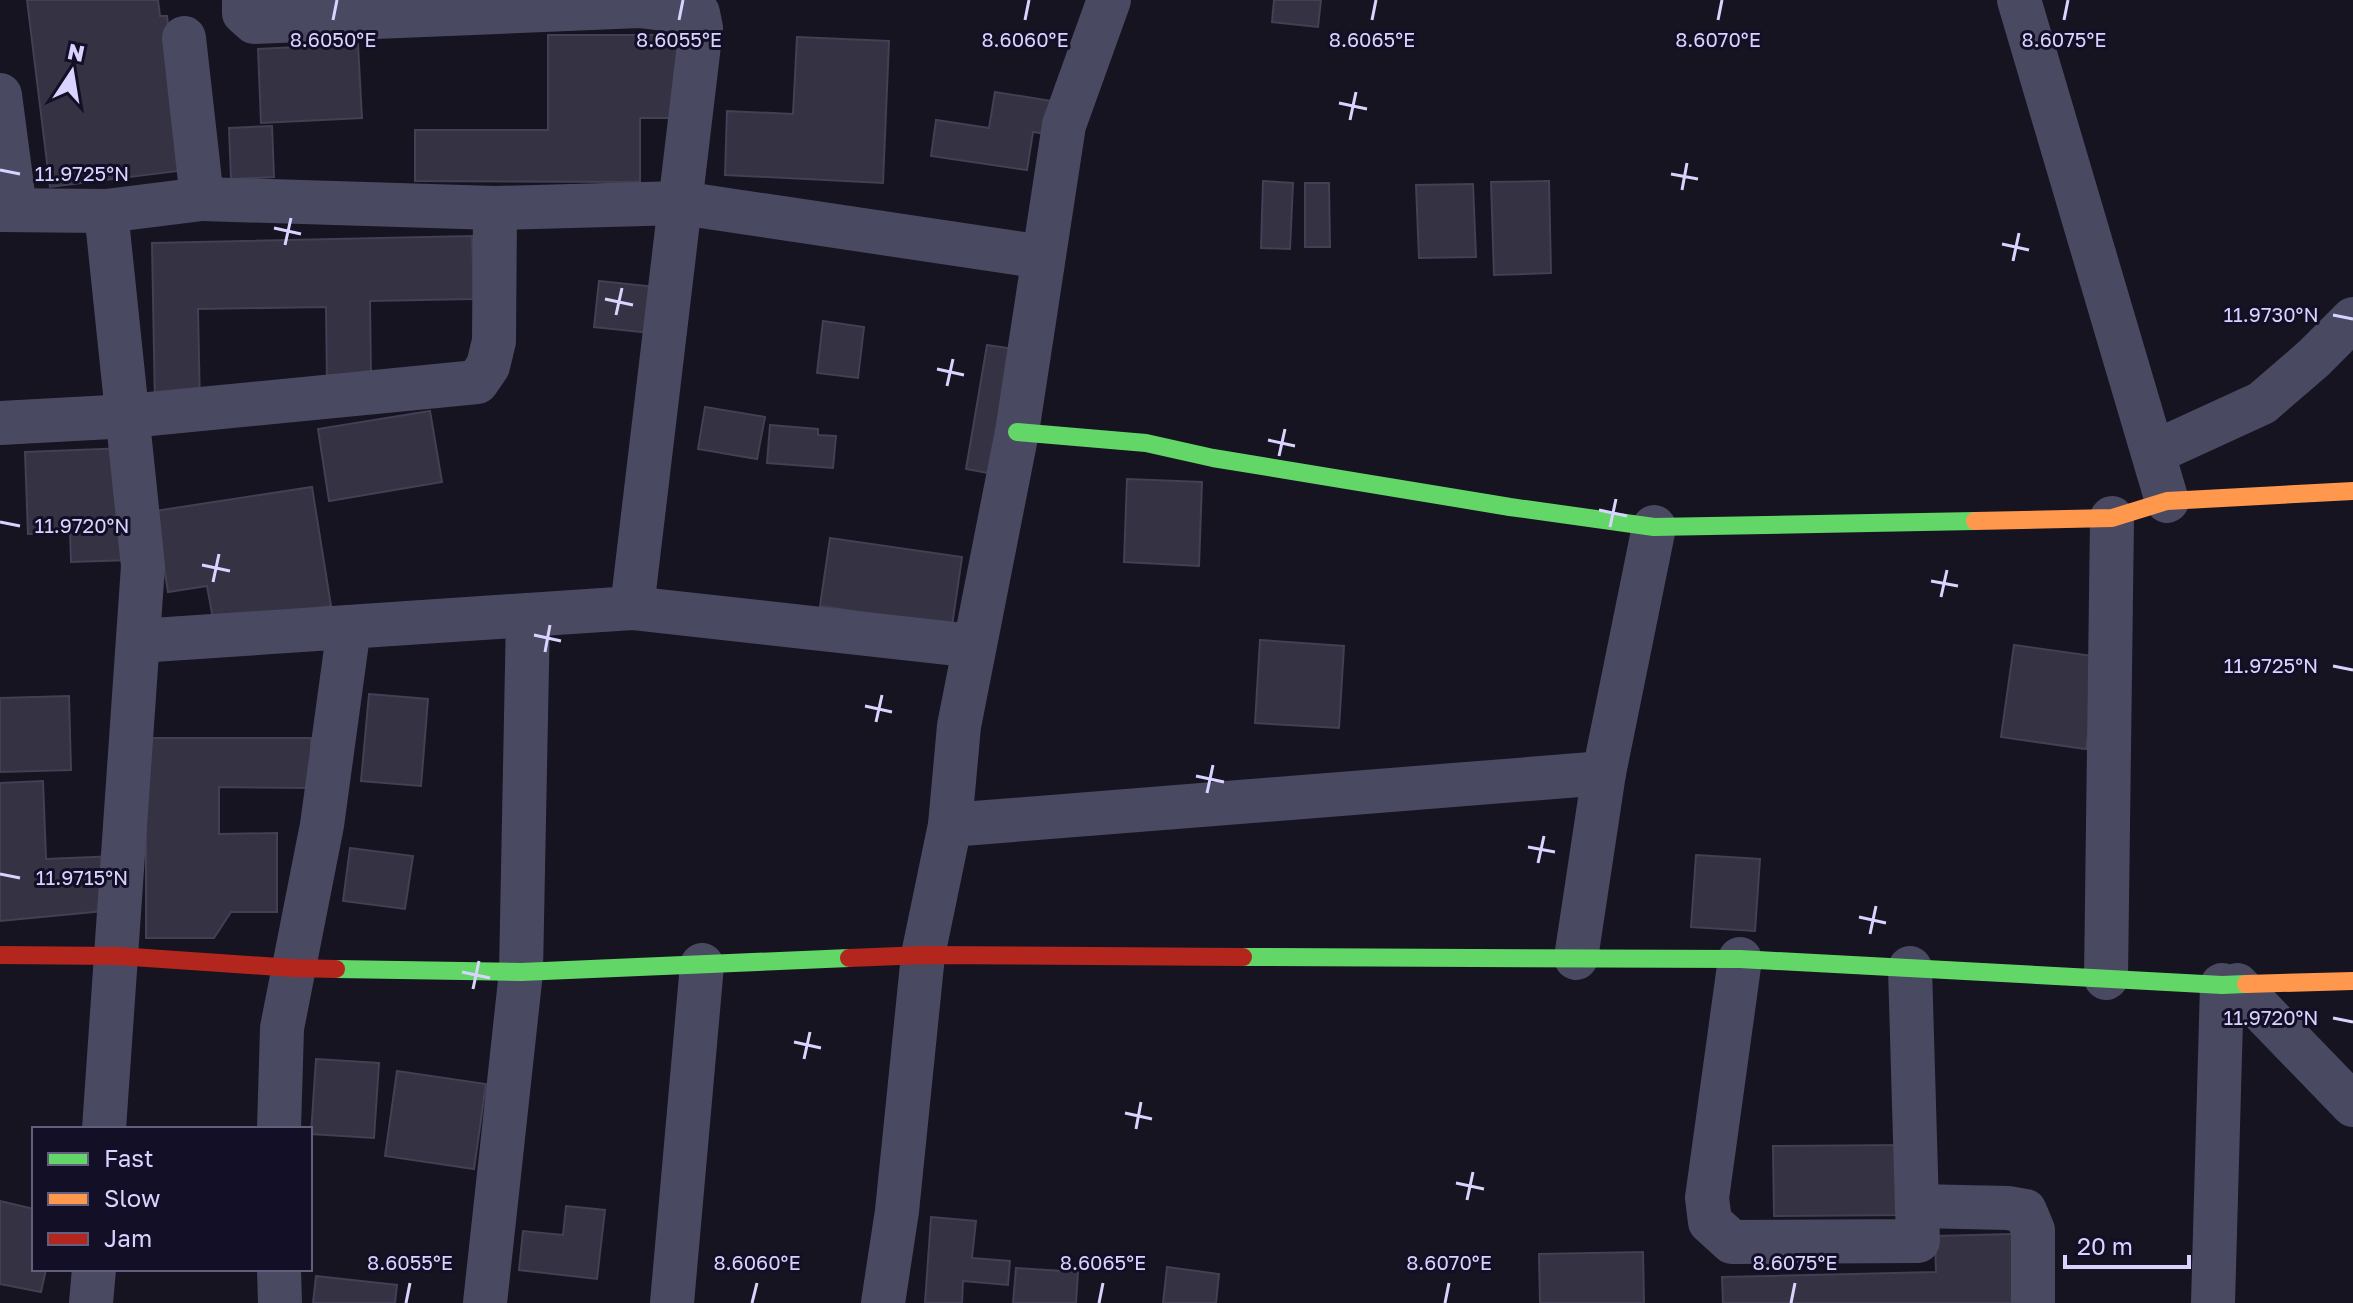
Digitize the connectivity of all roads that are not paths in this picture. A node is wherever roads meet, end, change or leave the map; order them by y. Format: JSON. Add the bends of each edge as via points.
{"nodes":[{"id":1,"x":244,"y":0,"type":"edge"},
{"id":2,"x":1109,"y":0,"type":"edge"},
{"id":3,"x":2019,"y":0,"type":"edge"},
{"id":4,"x":2027,"y":0,"type":"edge"},
{"id":5,"x":184,"y":38,"type":"dead end"},
{"id":6,"x":0,"y":95,"type":"edge"},
{"id":7,"x":202,"y":199,"type":"junction"},
{"id":8,"x":681,"y":203,"type":"junction"},
{"id":9,"x":495,"y":208,"type":"junction"},
{"id":10,"x":7,"y":210,"type":"edge"},
{"id":11,"x":106,"y":211,"type":"junction"},
{"id":12,"x":1043,"y":257,"type":"junction"},
{"id":13,"x":2353,"y":319,"type":"edge"},
{"id":14,"x":129,"y":416,"type":"junction"},
{"id":15,"x":0,"y":423,"type":"edge"},
{"id":16,"x":1017,"y":432,"type":"junction"},
{"id":17,"x":2153,"y":453,"type":"junction"},
{"id":18,"x":2353,"y":491,"type":"edge"},
{"id":19,"x":2167,"y":501,"type":"junction"},
{"id":20,"x":2112,"y":518,"type":"junction"},
{"id":21,"x":1654,"y":527,"type":"junction"},
{"id":22,"x":632,"y":608,"type":"junction"},
{"id":23,"x":528,"y":615,"type":"junction"},
{"id":24,"x":349,"y":627,"type":"junction"},
{"id":25,"x":138,"y":641,"type":"junction"},
{"id":26,"x":974,"y":646,"type":"junction"},
{"id":27,"x":1604,"y":773,"type":"junction"},
{"id":28,"x":950,"y":825,"type":"junction"},
{"id":29,"x":0,"y":955,"type":"edge"},
{"id":30,"x":923,"y":955,"type":"junction"},
{"id":31,"x":118,"y":956,"type":"junction"},
{"id":32,"x":1576,"y":958,"type":"junction"},
{"id":33,"x":1740,"y":959,"type":"junction"},
{"id":34,"x":702,"y":965,"type":"junction"},
{"id":35,"x":293,"y":968,"type":"junction"},
{"id":36,"x":1910,"y":968,"type":"junction"},
{"id":37,"x":521,"y":972,"type":"junction"},
{"id":38,"x":2106,"y":978,"type":"junction"},
{"id":39,"x":2353,"y":981,"type":"edge"},
{"id":40,"x":2230,"y":985,"type":"junction"},
{"id":41,"x":2353,"y":1105,"type":"edge"},
{"id":42,"x":104,"y":1127,"type":"edge"},
{"id":43,"x":279,"y":1127,"type":"edge"},
{"id":44,"x":1917,"y":1206,"type":"junction"},
{"id":45,"x":94,"y":1271,"type":"edge"},
{"id":46,"x":279,"y":1271,"type":"edge"},
{"id":47,"x":91,"y":1303,"type":"edge"},
{"id":48,"x":280,"y":1303,"type":"edge"},
{"id":49,"x":485,"y":1303,"type":"edge"},
{"id":50,"x":672,"y":1303,"type":"edge"},
{"id":51,"x":883,"y":1303,"type":"edge"},
{"id":52,"x":2033,"y":1303,"type":"edge"},
{"id":53,"x":2213,"y":1303,"type":"edge"}],
"edges":[{"from":1,"to":8,"type":"street","via":[[244,13],[254,22],[639,6],[698,13],[701,28]]},
{"from":2,"to":12,"type":"street","via":[[1064,125]]},
{"from":3,"to":4,"type":"street"},
{"from":3,"to":17,"type":"street"},
{"from":5,"to":7,"type":"street"},
{"from":6,"to":10,"type":"street"},
{"from":7,"to":9,"type":"street"},
{"from":7,"to":11,"type":"street"},
{"from":8,"to":9,"type":"street"},
{"from":8,"to":12,"type":"street"},
{"from":8,"to":22,"type":"street"},
{"from":9,"to":14,"type":"street","via":[[494,341],[488,366],[477,382]]},
{"from":10,"to":11,"type":"street"},
{"from":11,"to":14,"type":"street"},
{"from":12,"to":16,"type":"street"},
{"from":13,"to":17,"type":"street","via":[[2262,403]]},
{"from":14,"to":15,"type":"street"},
{"from":14,"to":25,"type":"street","via":[[143,566]]},
{"from":16,"to":21,"type":"street","via":[[1146,443]]},
{"from":16,"to":26,"type":"street"},
{"from":17,"to":19,"type":"street"},
{"from":18,"to":19,"type":"street"},
{"from":19,"to":20,"type":"street"},
{"from":20,"to":21,"type":"street"},
{"from":20,"to":38,"type":"street"},
{"from":21,"to":27,"type":"street"},
{"from":22,"to":23,"type":"street"},
{"from":22,"to":26,"type":"street"},
{"from":23,"to":24,"type":"street"},
{"from":23,"to":37,"type":"street"},
{"from":24,"to":25,"type":"street"},
{"from":24,"to":35,"type":"street","via":[[322,825]]},
{"from":25,"to":31,"type":"street"},
{"from":26,"to":28,"type":"street","via":[[959,726]]},
{"from":27,"to":28,"type":"street"},
{"from":27,"to":32,"type":"street"},
{"from":28,"to":30,"type":"street"},
{"from":29,"to":31,"type":"street"},
{"from":30,"to":32,"type":"street"},
{"from":30,"to":34,"type":"street"},
{"from":30,"to":51,"type":"street"},
{"from":31,"to":35,"type":"street"},
{"from":31,"to":42,"type":"street"},
{"from":32,"to":33,"type":"street"},
{"from":33,"to":36,"type":"street"},
{"from":33,"to":44,"type":"street","via":[[1707,1198],[1710,1222],[1732,1242],[1918,1241]]},
{"from":34,"to":37,"type":"street"},
{"from":34,"to":50,"type":"street"},
{"from":35,"to":37,"type":"street"},
{"from":35,"to":43,"type":"street","via":[[282,1028]]},
{"from":36,"to":38,"type":"street"},
{"from":36,"to":44,"type":"street"},
{"from":37,"to":49,"type":"street"},
{"from":38,"to":40,"type":"street"},
{"from":39,"to":40,"type":"street"},
{"from":40,"to":41,"type":"street"},
{"from":40,"to":53,"type":"street"},
{"from":44,"to":52,"type":"street","via":[[2025,1211],[2033,1230]]},
{"from":45,"to":47,"type":"street"},
{"from":46,"to":48,"type":"street"}]}
